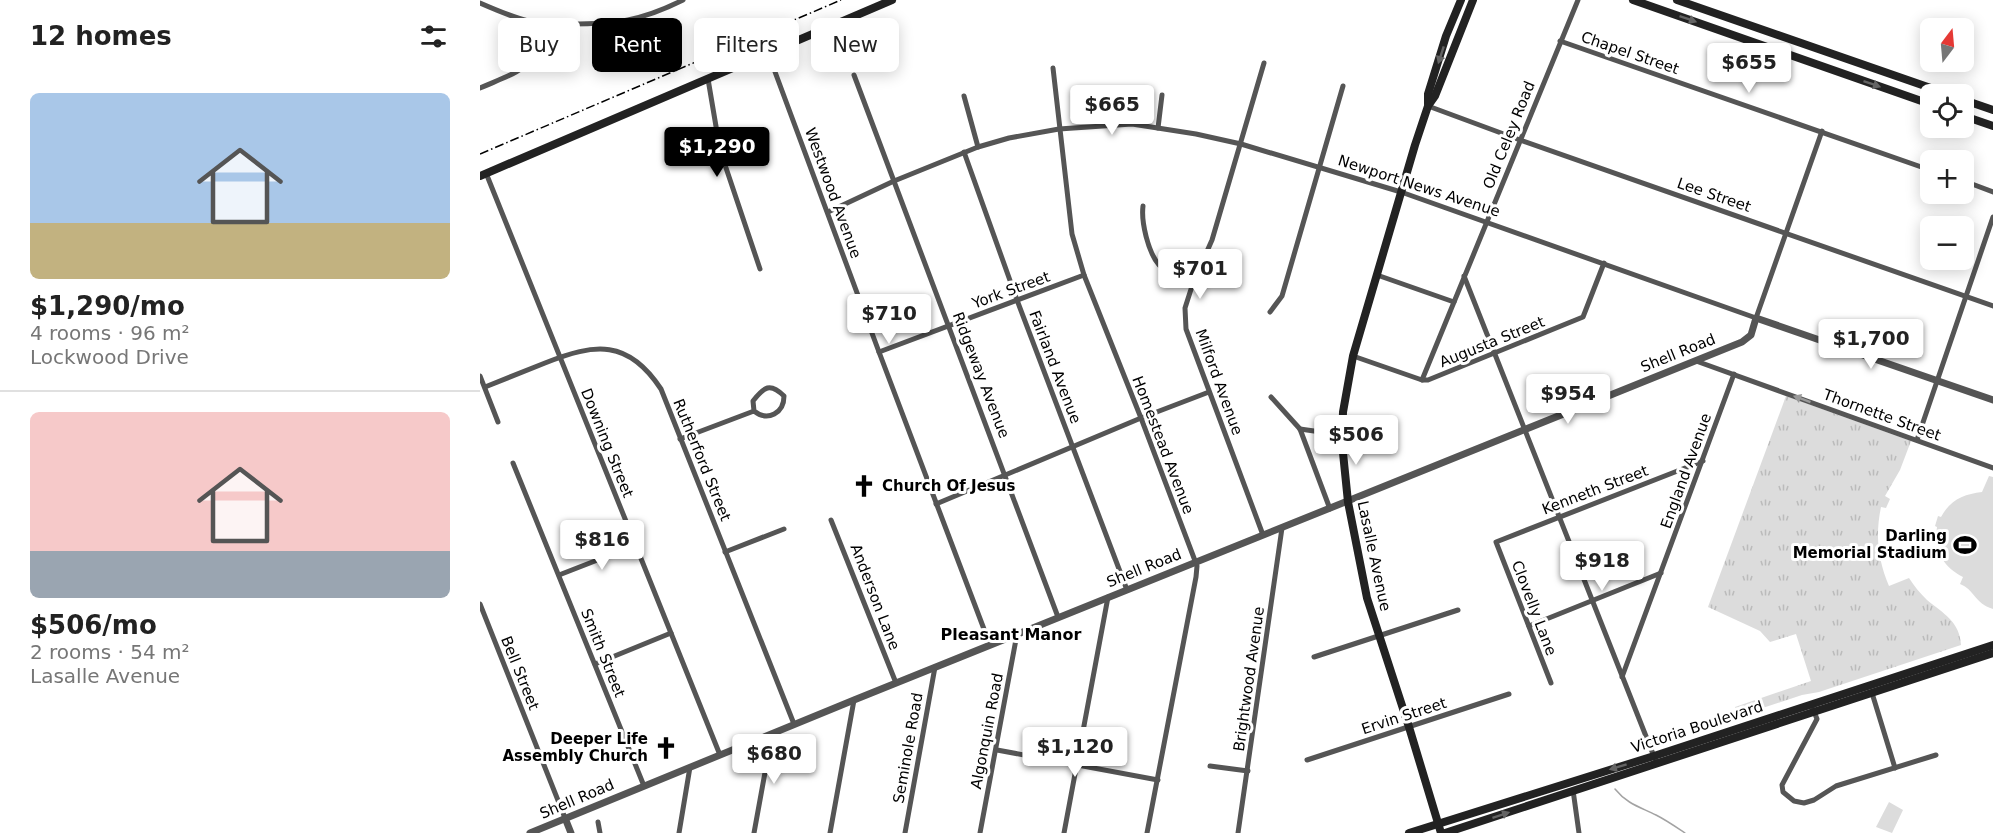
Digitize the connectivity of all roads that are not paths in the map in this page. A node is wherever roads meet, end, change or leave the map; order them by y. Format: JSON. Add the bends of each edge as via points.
{"nodes":[{"id":1,"x":683,"y":0,"type":"edge"},
{"id":2,"x":892,"y":0,"type":"edge"},
{"id":3,"x":1461,"y":0,"type":"edge"},
{"id":4,"x":1473,"y":0,"type":"edge"},
{"id":5,"x":1578,"y":0,"type":"edge"},
{"id":6,"x":1633,"y":0,"type":"edge"},
{"id":7,"x":1677,"y":0,"type":"edge"},
{"id":8,"x":480,"y":3,"type":"edge"},
{"id":9,"x":521,"y":18,"type":"edge"},
{"id":10,"x":580,"y":24,"type":"edge"},
{"id":11,"x":799,"y":40,"type":"edge"},
{"id":12,"x":1560,"y":41,"type":"junction"},
{"id":13,"x":1264,"y":63,"type":"dead end"},
{"id":14,"x":1053,"y":68,"type":"dead end"},
{"id":15,"x":517,"y":72,"type":"edge"},
{"id":16,"x":724,"y":72,"type":"edge"},
{"id":17,"x":775,"y":72,"type":"edge"},
{"id":18,"x":854,"y":75,"type":"dead end"},
{"id":19,"x":708,"y":79,"type":"junction"},
{"id":20,"x":1920,"y":84,"type":"edge"},
{"id":21,"x":1344,"y":86,"type":"dead end"},
{"id":22,"x":480,"y":88,"type":"edge"},
{"id":23,"x":1162,"y":95,"type":"dead end"},
{"id":24,"x":964,"y":96,"type":"dead end"},
{"id":25,"x":1920,"y":100,"type":"edge"},
{"id":26,"x":1974,"y":103,"type":"edge"},
{"id":27,"x":1428,"y":106,"type":"junction"},
{"id":28,"x":1993,"y":110,"type":"edge"},
{"id":29,"x":1974,"y":119,"type":"edge"},
{"id":30,"x":1993,"y":126,"type":"edge"},
{"id":31,"x":1158,"y":128,"type":"junction"},
{"id":32,"x":1059,"y":129,"type":"junction"},
{"id":33,"x":1822,"y":131,"type":"junction"},
{"id":34,"x":1520,"y":140,"type":"junction"},
{"id":35,"x":1240,"y":144,"type":"junction"},
{"id":36,"x":978,"y":147,"type":"junction"},
{"id":37,"x":964,"y":152,"type":"junction"},
{"id":38,"x":1920,"y":166,"type":"edge"},
{"id":39,"x":1320,"y":167,"type":"junction"},
{"id":40,"x":483,"y":174,"type":"edge"},
{"id":41,"x":894,"y":181,"type":"junction"},
{"id":42,"x":1974,"y":185,"type":"edge"},
{"id":43,"x":1401,"y":192,"type":"junction"},
{"id":44,"x":1993,"y":192,"type":"edge"},
{"id":45,"x":1143,"y":206,"type":"dead end"},
{"id":46,"x":828,"y":212,"type":"junction"},
{"id":47,"x":1993,"y":217,"type":"edge"},
{"id":48,"x":1486,"y":222,"type":"junction"},
{"id":49,"x":1786,"y":233,"type":"junction"},
{"id":50,"x":1604,"y":263,"type":"junction"},
{"id":51,"x":760,"y":269,"type":"dead end"},
{"id":52,"x":1084,"y":275,"type":"junction"},
{"id":53,"x":1377,"y":275,"type":"junction"},
{"id":54,"x":1464,"y":276,"type":"junction"},
{"id":55,"x":1193,"y":284,"type":"junction"},
{"id":56,"x":1966,"y":296,"type":"junction"},
{"id":57,"x":1017,"y":300,"type":"junction"},
{"id":58,"x":1454,"y":302,"type":"junction"},
{"id":59,"x":1993,"y":306,"type":"edge"},
{"id":60,"x":1270,"y":312,"type":"dead end"},
{"id":61,"x":1756,"y":318,"type":"junction"},
{"id":62,"x":949,"y":326,"type":"junction"},
{"id":63,"x":879,"y":352,"type":"junction"},
{"id":64,"x":1495,"y":353,"type":"junction"},
{"id":65,"x":1353,"y":356,"type":"junction"},
{"id":66,"x":560,"y":357,"type":"junction"},
{"id":67,"x":1696,"y":361,"type":"junction"},
{"id":68,"x":1734,"y":374,"type":"junction"},
{"id":69,"x":480,"y":376,"type":"edge"},
{"id":70,"x":1422,"y":380,"type":"junction"},
{"id":71,"x":1937,"y":380,"type":"junction"},
{"id":72,"x":484,"y":387,"type":"junction"},
{"id":73,"x":1209,"y":392,"type":"junction"},
{"id":74,"x":1271,"y":397,"type":"dead end"},
{"id":75,"x":1993,"y":400,"type":"edge"},
{"id":76,"x":754,"y":411,"type":"junction"},
{"id":77,"x":1141,"y":418,"type":"junction"},
{"id":78,"x":498,"y":422,"type":"dead end"},
{"id":79,"x":1300,"y":429,"type":"junction"},
{"id":80,"x":1525,"y":429,"type":"junction"},
{"id":81,"x":1342,"y":435,"type":"junction"},
{"id":82,"x":681,"y":439,"type":"junction"},
{"id":83,"x":1917,"y":440,"type":"junction"},
{"id":84,"x":1073,"y":447,"type":"junction"},
{"id":85,"x":1703,"y":461,"type":"junction"},
{"id":86,"x":513,"y":463,"type":"dead end"},
{"id":87,"x":1993,"y":468,"type":"edge"},
{"id":88,"x":1006,"y":475,"type":"junction"},
{"id":89,"x":1348,"y":502,"type":"junction"},
{"id":90,"x":936,"y":504,"type":"junction"},
{"id":91,"x":1330,"y":509,"type":"junction"},
{"id":92,"x":1560,"y":517,"type":"junction"},
{"id":93,"x":831,"y":520,"type":"dead end"},
{"id":94,"x":1282,"y":528,"type":"junction"},
{"id":95,"x":784,"y":529,"type":"dead end"},
{"id":96,"x":1263,"y":535,"type":"junction"},
{"id":97,"x":1496,"y":542,"type":"joint"},
{"id":98,"x":636,"y":545,"type":"junction"},
{"id":99,"x":725,"y":552,"type":"junction"},
{"id":100,"x":1196,"y":562,"type":"junction"},
{"id":101,"x":1661,"y":573,"type":"junction"},
{"id":102,"x":559,"y":575,"type":"junction"},
{"id":103,"x":1127,"y":590,"type":"junction"},
{"id":104,"x":1108,"y":597,"type":"junction"},
{"id":105,"x":1593,"y":600,"type":"junction"},
{"id":106,"x":480,"y":604,"type":"edge"},
{"id":107,"x":1458,"y":610,"type":"dead end"},
{"id":108,"x":1058,"y":617,"type":"junction"},
{"id":109,"x":1529,"y":626,"type":"junction"},
{"id":110,"x":671,"y":633,"type":"junction"},
{"id":111,"x":1017,"y":634,"type":"junction"},
{"id":112,"x":1378,"y":636,"type":"junction"},
{"id":113,"x":990,"y":645,"type":"junction"},
{"id":114,"x":1993,"y":645,"type":"edge"},
{"id":115,"x":1993,"y":653,"type":"edge"},
{"id":116,"x":1314,"y":657,"type":"dead end"},
{"id":117,"x":595,"y":664,"type":"junction"},
{"id":118,"x":935,"y":667,"type":"junction"},
{"id":119,"x":1622,"y":677,"type":"junction"},
{"id":120,"x":1551,"y":682,"type":"dead end"},
{"id":121,"x":896,"y":683,"type":"junction"},
{"id":122,"x":1872,"y":693,"type":"junction"},
{"id":123,"x":1509,"y":694,"type":"dead end"},
{"id":124,"x":854,"y":700,"type":"junction"},
{"id":125,"x":1812,"y":708,"type":"junction"},
{"id":126,"x":794,"y":724,"type":"junction"},
{"id":127,"x":1409,"y":727,"type":"junction"},
{"id":128,"x":772,"y":734,"type":"junction"},
{"id":129,"x":996,"y":750,"type":"junction"},
{"id":130,"x":720,"y":755,"type":"junction"},
{"id":131,"x":1936,"y":755,"type":"dead end"},
{"id":132,"x":1655,"y":759,"type":"junction"},
{"id":133,"x":1307,"y":760,"type":"dead end"},
{"id":134,"x":1076,"y":766,"type":"junction"},
{"id":135,"x":1210,"y":766,"type":"dead end"},
{"id":136,"x":690,"y":767,"type":"junction"},
{"id":137,"x":1894,"y":768,"type":"junction"},
{"id":138,"x":1248,"y":771,"type":"junction"},
{"id":139,"x":1158,"y":780,"type":"junction"},
{"id":140,"x":1571,"y":780,"type":"junction"},
{"id":141,"x":644,"y":786,"type":"junction"},
{"id":142,"x":1573,"y":792,"type":"junction"},
{"id":143,"x":565,"y":818,"type":"junction"},
{"id":144,"x":598,"y":822,"type":"dead end"},
{"id":145,"x":1438,"y":824,"type":"junction"},
{"id":146,"x":530,"y":833,"type":"edge"},
{"id":147,"x":571,"y":833,"type":"edge"},
{"id":148,"x":600,"y":833,"type":"edge"},
{"id":149,"x":679,"y":833,"type":"edge"},
{"id":150,"x":754,"y":833,"type":"edge"},
{"id":151,"x":830,"y":833,"type":"edge"},
{"id":152,"x":905,"y":833,"type":"edge"},
{"id":153,"x":980,"y":833,"type":"edge"},
{"id":154,"x":1064,"y":833,"type":"edge"},
{"id":155,"x":1147,"y":833,"type":"edge"},
{"id":156,"x":1238,"y":833,"type":"edge"},
{"id":157,"x":1409,"y":833,"type":"edge"},
{"id":158,"x":1443,"y":833,"type":"edge"},
{"id":159,"x":1579,"y":833,"type":"edge"}],
"edges":[{"from":1,"to":10,"type":"street","via":[[636,19]]},
{"from":2,"to":11,"type":"main road"},
{"from":3,"to":27,"type":"main road","name":"Lasalle Avenue","one_way":true,"via":[[1428,94]]},
{"from":4,"to":27,"type":"main road","name":"Lasalle Avenue"},
{"from":5,"to":12,"type":"street","name":"Old Celey Road"},
{"from":6,"to":25,"type":"main road","one_way":true},
{"from":7,"to":20,"type":"main road"},
{"from":8,"to":9,"type":"street"},
{"from":12,"to":33,"type":"street","name":"Chapel Street"},
{"from":12,"to":34,"type":"street","name":"Old Celey Road"},
{"from":13,"to":35,"type":"street","name":"Milford Avenue"},
{"from":14,"to":32,"type":"street","name":"Homestead Avenue"},
{"from":15,"to":22,"type":"street"},
{"from":16,"to":19,"type":"main road"},
{"from":17,"to":46,"type":"street","name":"Westwood Avenue"},
{"from":18,"to":41,"type":"street","name":"Ridgeway Avenue"},
{"from":19,"to":40,"type":"main road"},
{"from":19,"to":51,"type":"street","via":[[720,150]]},
{"from":21,"to":39,"type":"street"},
{"from":23,"to":31,"type":"street"},
{"from":24,"to":36,"type":"street"},
{"from":26,"to":28,"type":"main road"},
{"from":27,"to":34,"type":"street","name":"Lee Street"},
{"from":27,"to":43,"type":"main road","name":"Lasalle Avenue"},
{"from":29,"to":30,"type":"main road"},
{"from":31,"to":32,"type":"street","name":"Newport News Avenue","via":[[1132,124]]},
{"from":31,"to":35,"type":"street","name":"Newport News Avenue"},
{"from":32,"to":36,"type":"street","name":"Newport News Avenue"},
{"from":32,"to":52,"type":"street","name":"Homestead Avenue","via":[[1072,234]]},
{"from":33,"to":38,"type":"street","name":"Chapel Street"},
{"from":33,"to":49,"type":"street"},
{"from":34,"to":48,"type":"street","name":"Old Celey Road"},
{"from":34,"to":49,"type":"street","name":"Lee Street"},
{"from":35,"to":39,"type":"street","name":"Newport News Avenue"},
{"from":35,"to":55,"type":"street","name":"Milford Avenue","via":[[1212,240]]},
{"from":36,"to":37,"type":"street","name":"Newport News Avenue"},
{"from":37,"to":41,"type":"street","name":"Newport News Avenue"},
{"from":37,"to":57,"type":"street","name":"Fairland Avenue"},
{"from":39,"to":43,"type":"street","name":"Newport News Avenue"},
{"from":39,"to":60,"type":"street","via":[[1282,296]]},
{"from":40,"to":66,"type":"street","name":"Downing Street"},
{"from":41,"to":46,"type":"street","name":"Newport News Avenue"},
{"from":41,"to":62,"type":"street","name":"Ridgeway Avenue"},
{"from":42,"to":44,"type":"street"},
{"from":43,"to":48,"type":"street","name":"Newport News Avenue"},
{"from":43,"to":53,"type":"main road","name":"Lasalle Avenue"},
{"from":45,"to":55,"type":"street","via":[[1142,225],[1155,259],[1168,272]]},
{"from":46,"to":63,"type":"street","name":"Westwood Avenue"},
{"from":47,"to":56,"type":"street"},
{"from":48,"to":50,"type":"street","name":"Newport News Avenue"},
{"from":48,"to":54,"type":"street","name":"Old Celey Road"},
{"from":49,"to":56,"type":"street","name":"Lee Street"},
{"from":49,"to":61,"type":"street"},
{"from":50,"to":61,"type":"street","name":"Newport News Avenue"},
{"from":50,"to":64,"type":"street","name":"Augusta Street","via":[[1583,317]]},
{"from":52,"to":57,"type":"street","name":"York Street"},
{"from":52,"to":77,"type":"street","name":"Homestead Avenue"},
{"from":53,"to":58,"type":"street"},
{"from":53,"to":65,"type":"main road","name":"Lasalle Avenue"},
{"from":54,"to":58,"type":"street","name":"Old Celey Road"},
{"from":54,"to":64,"type":"street"},
{"from":55,"to":73,"type":"street","name":"Milford Avenue","via":[[1185,308],[1186,329]]},
{"from":56,"to":59,"type":"street","name":"Lee Street"},
{"from":56,"to":71,"type":"street"},
{"from":57,"to":62,"type":"street","name":"York Street"},
{"from":57,"to":84,"type":"street","name":"Fairland Avenue"},
{"from":58,"to":70,"type":"street","name":"Old Celey Road"},
{"from":61,"to":67,"type":"street","name":"Shell Road","via":[[1749,338]]},
{"from":61,"to":71,"type":"street","name":"Newport News Avenue"},
{"from":62,"to":63,"type":"street","name":"York Street"},
{"from":62,"to":88,"type":"street","name":"Ridgeway Avenue"},
{"from":63,"to":90,"type":"street","name":"Westwood Avenue"},
{"from":64,"to":70,"type":"street","name":"Augusta Street"},
{"from":64,"to":80,"type":"street"},
{"from":65,"to":70,"type":"street"},
{"from":65,"to":81,"type":"main road","name":"Lasalle Avenue"},
{"from":66,"to":72,"type":"street","name":"Rutherford Street"},
{"from":66,"to":82,"type":"street","name":"Rutherford Street","via":[[602,348],[621,352],[639,363],[661,389]]},
{"from":66,"to":98,"type":"street","name":"Downing Street"},
{"from":67,"to":68,"type":"street","name":"Thornette Street"},
{"from":67,"to":80,"type":"street","name":"Shell Road"},
{"from":83,"to":68,"type":"street","name":"Thornette Street","one_way":true},
{"from":68,"to":85,"type":"street","name":"England Avenue"},
{"from":69,"to":72,"type":"street"},
{"from":71,"to":75,"type":"street","name":"Newport News Avenue"},
{"from":71,"to":83,"type":"street"},
{"from":72,"to":78,"type":"street"},
{"from":73,"to":77,"type":"street"},
{"from":73,"to":96,"type":"street","name":"Milford Avenue"},
{"from":74,"to":79,"type":"street"},
{"from":76,"to":76,"type":"street","via":[[753,401],[768,387],[784,396],[779,411],[769,416]]},
{"from":76,"to":82,"type":"street"},
{"from":77,"to":84,"type":"street"},
{"from":77,"to":100,"type":"street","name":"Homestead Avenue"},
{"from":79,"to":81,"type":"street"},
{"from":79,"to":91,"type":"street"},
{"from":80,"to":89,"type":"street","name":"Shell Road"},
{"from":80,"to":92,"type":"street"},
{"from":81,"to":89,"type":"main road","name":"Lasalle Avenue"},
{"from":82,"to":99,"type":"street","name":"Rutherford Street"},
{"from":83,"to":87,"type":"street","name":"Thornette Street"},
{"from":84,"to":88,"type":"street"},
{"from":84,"to":103,"type":"street","name":"Fairland Avenue"},
{"from":85,"to":92,"type":"street","name":"Kenneth Street"},
{"from":85,"to":101,"type":"street","name":"England Avenue"},
{"from":86,"to":102,"type":"street","name":"Smith Street"},
{"from":88,"to":90,"type":"street"},
{"from":88,"to":108,"type":"street","name":"Ridgeway Avenue"},
{"from":89,"to":91,"type":"street","name":"Shell Road"},
{"from":89,"to":112,"type":"main road","name":"Lasalle Avenue","via":[[1361,574]]},
{"from":90,"to":113,"type":"street","name":"Westwood Avenue"},
{"from":91,"to":94,"type":"street","name":"Shell Road"},
{"from":92,"to":97,"type":"street","name":"Kenneth Street"},
{"from":92,"to":105,"type":"street"},
{"from":93,"to":121,"type":"street","name":"Anderson Lane"},
{"from":94,"to":96,"type":"street","name":"Shell Road"},
{"from":94,"to":138,"type":"street","name":"Brightwood Avenue"},
{"from":95,"to":99,"type":"street"},
{"from":96,"to":100,"type":"street","name":"Shell Road"},
{"from":97,"to":109,"type":"street","name":"Clovelly Lane"},
{"from":98,"to":102,"type":"street"},
{"from":98,"to":110,"type":"street","name":"Downing Street"},
{"from":99,"to":126,"type":"street","name":"Rutherford Street"},
{"from":100,"to":103,"type":"street","name":"Shell Road"},
{"from":100,"to":139,"type":"street","name":"Homestead Avenue"},
{"from":101,"to":105,"type":"street"},
{"from":101,"to":119,"type":"street","name":"England Avenue"},
{"from":102,"to":117,"type":"street","name":"Smith Street"},
{"from":103,"to":104,"type":"street","name":"Shell Road"},
{"from":104,"to":108,"type":"street","name":"Shell Road"},
{"from":104,"to":134,"type":"street"},
{"from":105,"to":109,"type":"street"},
{"from":105,"to":119,"type":"street"},
{"from":106,"to":143,"type":"street","name":"Bell Street"},
{"from":107,"to":112,"type":"street"},
{"from":108,"to":111,"type":"street","name":"Shell Road"},
{"from":109,"to":120,"type":"street","name":"Clovelly Lane"},
{"from":110,"to":117,"type":"street"},
{"from":110,"to":130,"type":"street","name":"Downing Street"},
{"from":111,"to":113,"type":"street","name":"Shell Road"},
{"from":111,"to":129,"type":"street","name":"Algonquin Road"},
{"from":112,"to":116,"type":"street"},
{"from":112,"to":127,"type":"main road","name":"Lasalle Avenue"},
{"from":113,"to":118,"type":"street","name":"Shell Road"},
{"from":114,"to":125,"type":"main road","name":"Victoria Boulevard"},
{"from":115,"to":122,"type":"main road","name":"Victoria Boulevard"},
{"from":117,"to":141,"type":"street","name":"Smith Street"},
{"from":118,"to":121,"type":"street","name":"Shell Road"},
{"from":118,"to":152,"type":"street","name":"Seminole Road"},
{"from":119,"to":132,"type":"street"},
{"from":121,"to":124,"type":"street","name":"Shell Road"},
{"from":122,"to":125,"type":"main road","name":"Victoria Boulevard"},
{"from":122,"to":137,"type":"street"},
{"from":123,"to":127,"type":"street","name":"Ervin Street"},
{"from":124,"to":126,"type":"street","name":"Shell Road"},
{"from":124,"to":151,"type":"street"},
{"from":125,"to":132,"type":"main road","name":"Victoria Boulevard"},
{"from":125,"to":137,"type":"street","via":[[1816,719],[1782,785],[1788,798],[1804,803],[1836,786]]},
{"from":126,"to":128,"type":"street","name":"Shell Road"},
{"from":127,"to":133,"type":"street","name":"Ervin Street"},
{"from":127,"to":145,"type":"main road","name":"Lasalle Avenue"},
{"from":128,"to":130,"type":"street","name":"Shell Road"},
{"from":128,"to":150,"type":"street"},
{"from":129,"to":134,"type":"street"},
{"from":129,"to":153,"type":"street","name":"Algonquin Road"},
{"from":130,"to":136,"type":"street","name":"Shell Road"},
{"from":131,"to":137,"type":"street"},
{"from":132,"to":140,"type":"main road","name":"Victoria Boulevard","one_way":true},
{"from":132,"to":142,"type":"main road","name":"Victoria Boulevard"},
{"from":134,"to":139,"type":"street"},
{"from":134,"to":154,"type":"street"},
{"from":135,"to":138,"type":"street"},
{"from":136,"to":141,"type":"street","name":"Shell Road"},
{"from":136,"to":149,"type":"street"},
{"from":138,"to":156,"type":"street","name":"Brightwood Avenue"},
{"from":139,"to":155,"type":"street","name":"Homestead Avenue"},
{"from":140,"to":142,"type":"street"},
{"from":140,"to":145,"type":"main road","name":"Victoria Boulevard"},
{"from":141,"to":143,"type":"street","name":"Shell Road"},
{"from":158,"to":142,"type":"main road","name":"Victoria Boulevard","one_way":true},
{"from":142,"to":159,"type":"street"},
{"from":143,"to":146,"type":"street","name":"Shell Road"},
{"from":143,"to":147,"type":"street"},
{"from":144,"to":148,"type":"street"},
{"from":145,"to":157,"type":"main road","name":"Victoria Boulevard"},
{"from":145,"to":158,"type":"main road","name":"Lasalle Avenue"}]}
